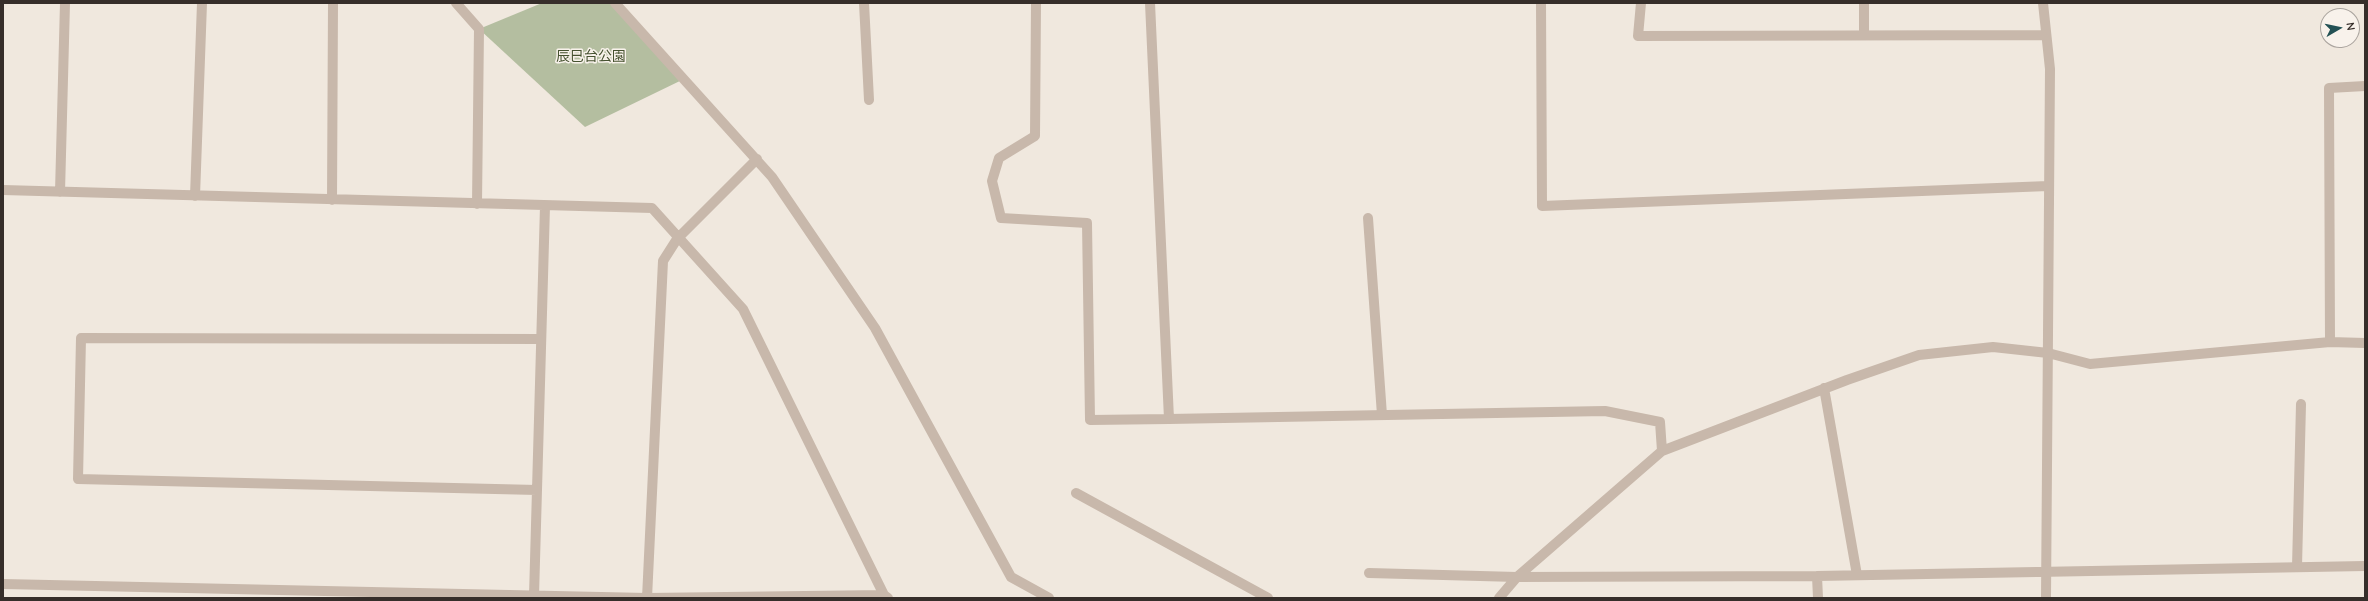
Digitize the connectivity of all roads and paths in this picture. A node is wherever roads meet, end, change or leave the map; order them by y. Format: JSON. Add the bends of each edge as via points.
{"nodes":[{"id":1,"x":65,"y":3,"type":"edge"},
{"id":2,"x":202,"y":3,"type":"edge"},
{"id":3,"x":333,"y":3,"type":"edge"},
{"id":4,"x":456,"y":3,"type":"edge"},
{"id":5,"x":615,"y":3,"type":"edge"},
{"id":6,"x":864,"y":3,"type":"edge"},
{"id":7,"x":1036,"y":3,"type":"edge"},
{"id":8,"x":1150,"y":3,"type":"edge"},
{"id":9,"x":1541,"y":3,"type":"edge"},
{"id":10,"x":1641,"y":3,"type":"edge"},
{"id":11,"x":1864,"y":3,"type":"edge"},
{"id":12,"x":2044,"y":3,"type":"edge"},
{"id":13,"x":1864,"y":35,"type":"junction"},
{"id":14,"x":2046,"y":35,"type":"junction"},
{"id":15,"x":2365,"y":86,"type":"edge"},
{"id":16,"x":869,"y":100,"type":"dead end"},
{"id":17,"x":756,"y":159,"type":"junction"},
{"id":18,"x":2048,"y":186,"type":"junction"},
{"id":19,"x":3,"y":190,"type":"edge"},
{"id":20,"x":60,"y":192,"type":"junction"},
{"id":21,"x":195,"y":196,"type":"junction"},
{"id":22,"x":332,"y":200,"type":"junction"},
{"id":23,"x":477,"y":204,"type":"junction"},
{"id":24,"x":546,"y":206,"type":"junction"},
{"id":25,"x":1368,"y":218,"type":"dead end"},
{"id":26,"x":677,"y":239,"type":"junction"},
{"id":27,"x":542,"y":339,"type":"junction"},
{"id":28,"x":2330,"y":342,"type":"junction"},
{"id":29,"x":2365,"y":343,"type":"edge"},
{"id":30,"x":2048,"y":353,"type":"junction"},
{"id":31,"x":1824,"y":388,"type":"junction"},
{"id":32,"x":2301,"y":404,"type":"dead end"},
{"id":33,"x":1382,"y":416,"type":"junction"},
{"id":34,"x":1168,"y":419,"type":"junction"},
{"id":35,"x":1662,"y":451,"type":"junction"},
{"id":36,"x":537,"y":490,"type":"junction"},
{"id":37,"x":1076,"y":493,"type":"dead end"},
{"id":38,"x":2365,"y":566,"type":"edge"},
{"id":39,"x":2297,"y":567,"type":"junction"},
{"id":40,"x":2045,"y":572,"type":"junction"},
{"id":41,"x":1369,"y":573,"type":"dead end"},
{"id":42,"x":1857,"y":575,"type":"junction"},
{"id":43,"x":1817,"y":576,"type":"junction"},
{"id":44,"x":1517,"y":577,"type":"junction"},
{"id":45,"x":3,"y":584,"type":"edge"},
{"id":46,"x":252,"y":594,"type":"edge"},
{"id":47,"x":534,"y":596,"type":"junction"},
{"id":48,"x":511,"y":597,"type":"edge"},
{"id":49,"x":762,"y":597,"type":"edge"},
{"id":50,"x":886,"y":597,"type":"edge"},
{"id":51,"x":647,"y":598,"type":"edge"},
{"id":52,"x":1049,"y":598,"type":"edge"},
{"id":53,"x":1268,"y":598,"type":"edge"},
{"id":54,"x":1500,"y":598,"type":"edge"},
{"id":55,"x":1818,"y":598,"type":"edge"},
{"id":56,"x":2046,"y":598,"type":"edge"}],
"edges":[{"from":1,"to":20,"type":"street"},
{"from":2,"to":21,"type":"street"},
{"from":3,"to":22,"type":"street"},
{"from":4,"to":23,"type":"street","via":[[479,29]]},
{"from":5,"to":17,"type":"street"},
{"from":6,"to":16,"type":"street"},
{"from":7,"to":34,"type":"street","via":[[1035,136],[999,158],[992,181],[1001,218],[1086,223],[1090,420]]},
{"from":8,"to":34,"type":"street"},
{"from":9,"to":18,"type":"street","via":[[1542,206]]},
{"from":10,"to":13,"type":"street","via":[[1638,36]]},
{"from":11,"to":13,"type":"street"},
{"from":12,"to":14,"type":"street"},
{"from":13,"to":14,"type":"street"},
{"from":14,"to":18,"type":"street","via":[[2050,69]]},
{"from":15,"to":28,"type":"street","via":[[2329,88]]},
{"from":17,"to":26,"type":"street"},
{"from":17,"to":52,"type":"street","via":[[772,176],[875,328],[1011,577]]},
{"from":18,"to":30,"type":"street"},
{"from":19,"to":20,"type":"street"},
{"from":20,"to":21,"type":"street"},
{"from":21,"to":22,"type":"street"},
{"from":22,"to":23,"type":"street"},
{"from":23,"to":24,"type":"street"},
{"from":24,"to":26,"type":"street","via":[[652,208]]},
{"from":24,"to":27,"type":"street"},
{"from":25,"to":33,"type":"street"},
{"from":26,"to":50,"type":"street","via":[[743,309]]},
{"from":26,"to":51,"type":"street","via":[[663,261]]},
{"from":27,"to":36,"type":"street"},
{"from":27,"to":36,"type":"street","via":[[81,338],[78,479]]},
{"from":28,"to":29,"type":"street"},
{"from":28,"to":30,"type":"street","via":[[2090,364]]},
{"from":30,"to":31,"type":"street","via":[[1993,347],[1920,355]]},
{"from":30,"to":40,"type":"street"},
{"from":31,"to":35,"type":"street"},
{"from":31,"to":42,"type":"street"},
{"from":32,"to":39,"type":"street"},
{"from":33,"to":34,"type":"street"},
{"from":33,"to":35,"type":"street","via":[[1605,411],[1660,422]]},
{"from":35,"to":44,"type":"street"},
{"from":36,"to":47,"type":"street"},
{"from":37,"to":53,"type":"street"},
{"from":38,"to":39,"type":"street"},
{"from":39,"to":40,"type":"street"},
{"from":40,"to":42,"type":"street"},
{"from":40,"to":56,"type":"street"},
{"from":41,"to":44,"type":"street"},
{"from":42,"to":43,"type":"street"},
{"from":43,"to":44,"type":"street"},
{"from":43,"to":55,"type":"street"},
{"from":44,"to":54,"type":"street"},
{"from":45,"to":46,"type":"street"},
{"from":46,"to":48,"type":"street"},
{"from":47,"to":48,"type":"street"},
{"from":47,"to":51,"type":"street"},
{"from":49,"to":50,"type":"street"},
{"from":49,"to":51,"type":"street"}]}
